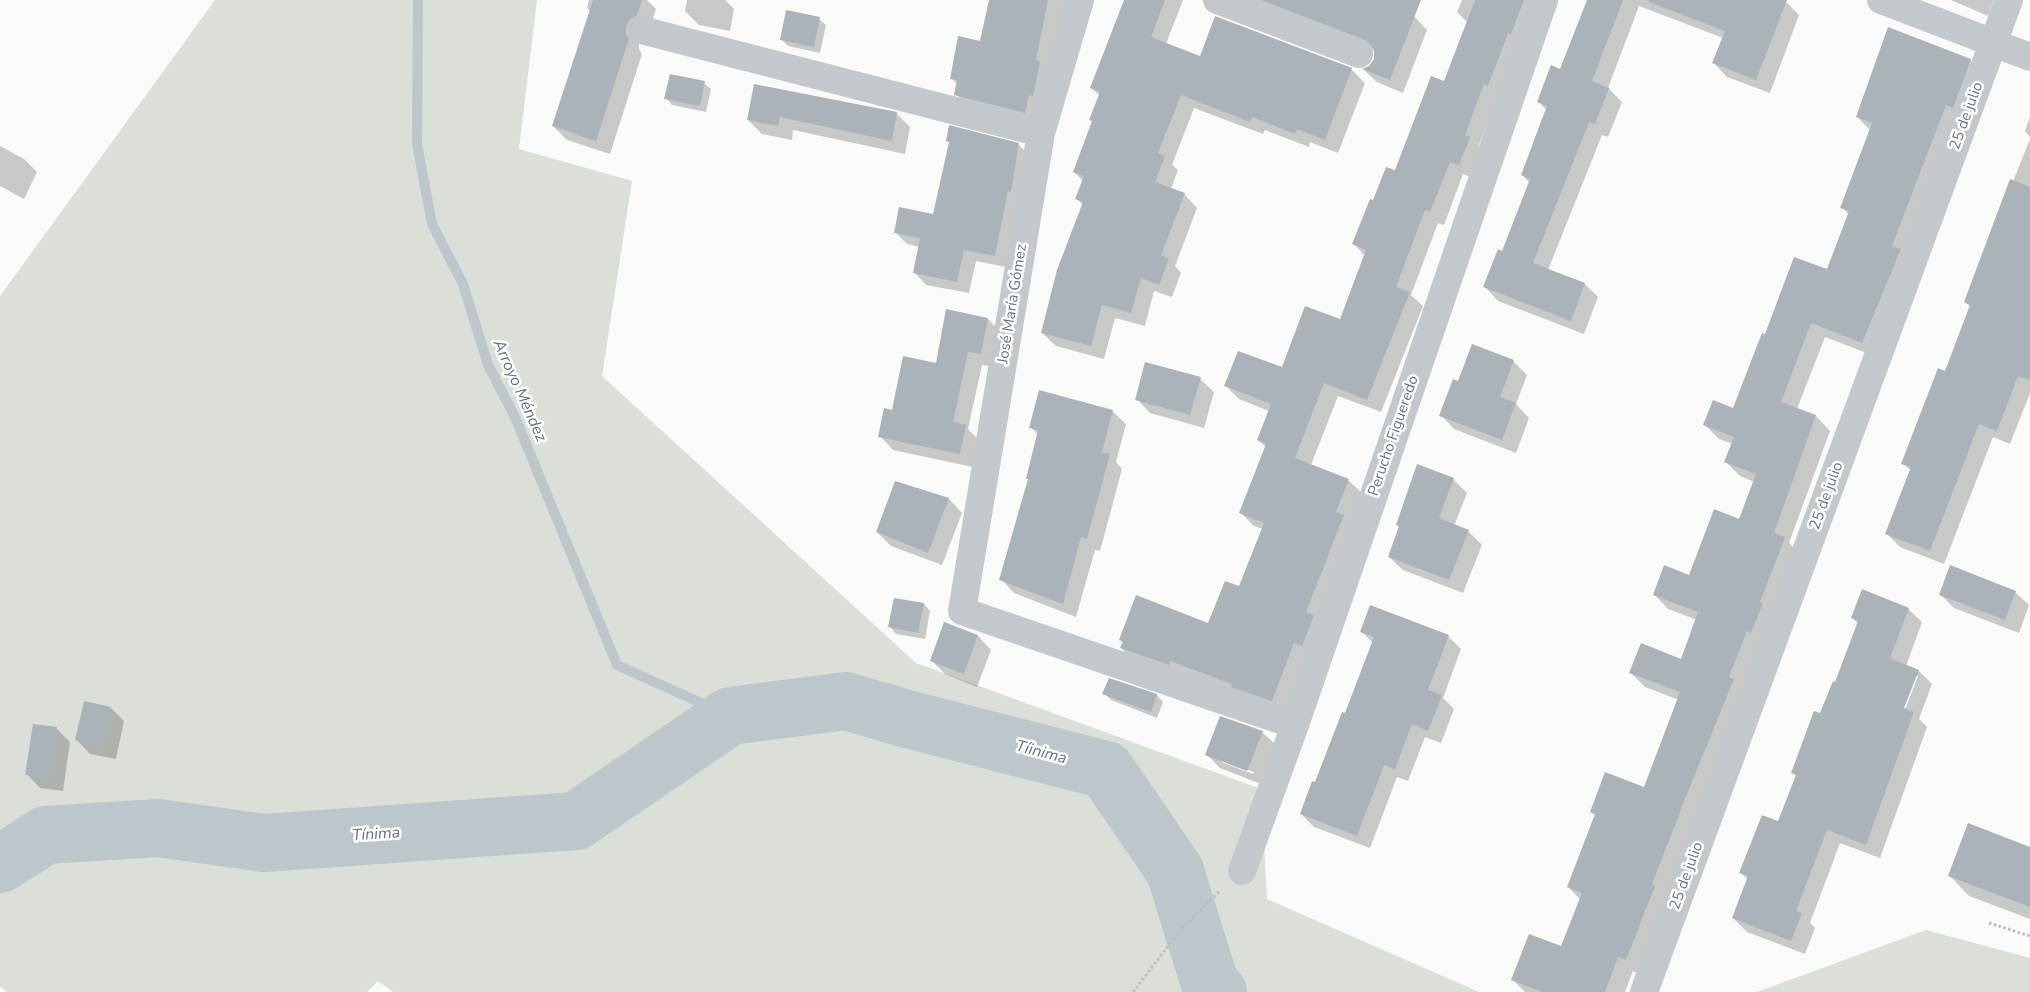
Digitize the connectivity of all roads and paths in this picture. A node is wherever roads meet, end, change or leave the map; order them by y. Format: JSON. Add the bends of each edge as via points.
{"nodes":[{"id":1,"x":1080,"y":0,"type":"edge"},
{"id":2,"x":1217,"y":0,"type":"edge"},
{"id":3,"x":1544,"y":0,"type":"edge"},
{"id":4,"x":1881,"y":0,"type":"edge"},
{"id":5,"x":2009,"y":0,"type":"edge"},
{"id":6,"x":641,"y":30,"type":"dead end"},
{"id":7,"x":1994,"y":43,"type":"junction"},
{"id":8,"x":1359,"y":54,"type":"dead end"},
{"id":9,"x":2030,"y":57,"type":"edge"},
{"id":10,"x":1042,"y":133,"type":"junction"},
{"id":11,"x":1295,"y":724,"type":"junction"},
{"id":12,"x":1242,"y":872,"type":"dead end"},
{"id":13,"x":1222,"y":889,"type":"dead end"},
{"id":14,"x":1989,"y":923,"type":"dead end"},
{"id":15,"x":2030,"y":936,"type":"edge"},
{"id":16,"x":1133,"y":992,"type":"edge"},
{"id":17,"x":1644,"y":992,"type":"edge"}],
"edges":[{"from":1,"to":10,"type":"street","name":"José María Gómez"},
{"from":2,"to":8,"type":"street"},
{"from":3,"to":11,"type":"street","name":"Perucho Figueredo"},
{"from":4,"to":7,"type":"street"},
{"from":5,"to":7,"type":"street","name":"25 de julio"},
{"from":6,"to":10,"type":"street"},
{"from":7,"to":9,"type":"street"},
{"from":7,"to":17,"type":"street","name":"25 de julio"},
{"from":10,"to":11,"type":"street","name":"José María Gómez","via":[[962,611]]},
{"from":11,"to":12,"type":"street","name":"Perucho Figueredo"},
{"from":13,"to":16,"type":"path","via":[[1182,928]]},
{"from":14,"to":15,"type":"path"}]}
